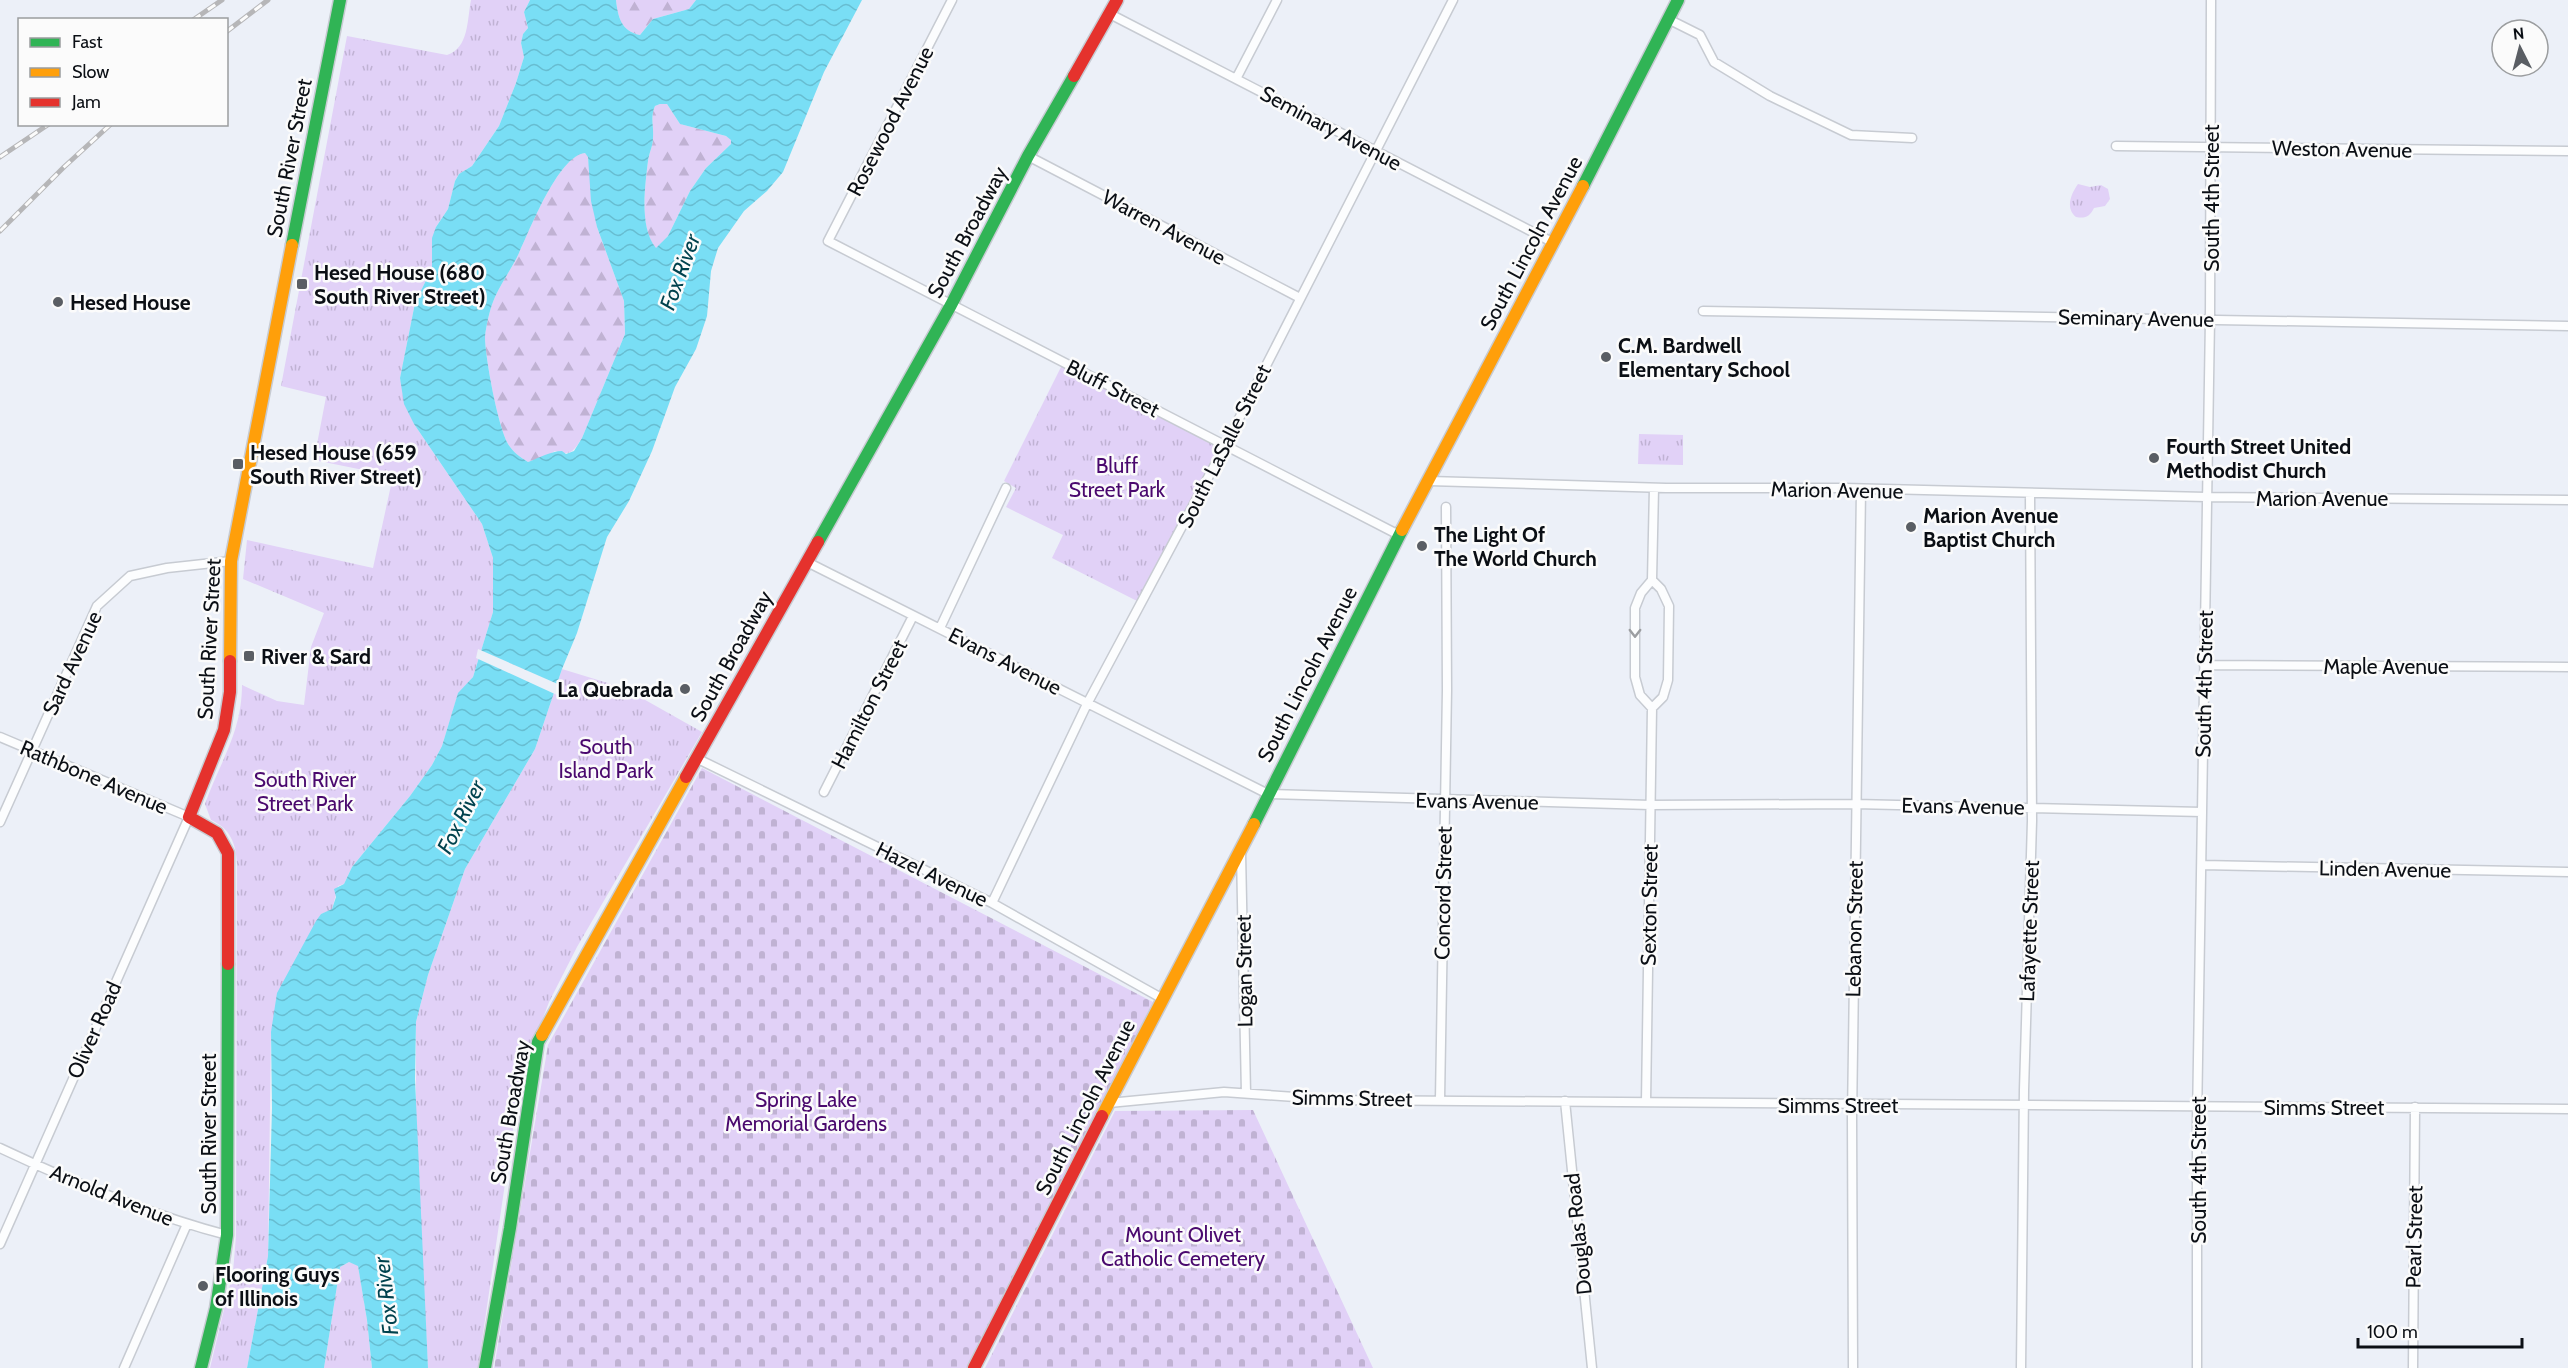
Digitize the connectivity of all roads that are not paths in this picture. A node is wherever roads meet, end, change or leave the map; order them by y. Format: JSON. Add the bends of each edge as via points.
{"nodes":[{"id":1,"x":340,"y":0,"type":"edge"},
{"id":2,"x":952,"y":0,"type":"edge"},
{"id":3,"x":1117,"y":0,"type":"edge"},
{"id":4,"x":1277,"y":0,"type":"edge"},
{"id":5,"x":1453,"y":0,"type":"edge"},
{"id":6,"x":1678,"y":0,"type":"edge"},
{"id":7,"x":2211,"y":0,"type":"edge"},
{"id":8,"x":1108,"y":13,"type":"junction"},
{"id":9,"x":1668,"y":19,"type":"junction"},
{"id":10,"x":1236,"y":79,"type":"junction"},
{"id":11,"x":1912,"y":138,"type":"dead end"},
{"id":12,"x":2116,"y":146,"type":"dead end"},
{"id":13,"x":2211,"y":147,"type":"junction"},
{"id":14,"x":1375,"y":152,"type":"junction"},
{"id":15,"x":2568,"y":152,"type":"edge"},
{"id":16,"x":1028,"y":156,"type":"junction"},
{"id":17,"x":828,"y":242,"type":"joint"},
{"id":18,"x":1554,"y":243,"type":"junction"},
{"id":19,"x":1300,"y":298,"type":"junction"},
{"id":20,"x":951,"y":305,"type":"junction"},
{"id":21,"x":1703,"y":311,"type":"dead end"},
{"id":22,"x":2210,"y":319,"type":"junction"},
{"id":23,"x":2568,"y":326,"type":"edge"},
{"id":24,"x":1226,"y":444,"type":"junction"},
{"id":25,"x":1429,"y":480,"type":"junction"},
{"id":26,"x":1006,"y":488,"type":"dead end"},
{"id":27,"x":1654,"y":488,"type":"junction"},
{"id":28,"x":1861,"y":490,"type":"junction"},
{"id":29,"x":2030,"y":493,"type":"junction"},
{"id":30,"x":2206,"y":497,"type":"junction"},
{"id":31,"x":2568,"y":500,"type":"edge"},
{"id":32,"x":1446,"y":507,"type":"dead end"},
{"id":33,"x":1399,"y":535,"type":"junction"},
{"id":34,"x":231,"y":561,"type":"junction"},
{"id":35,"x":807,"y":562,"type":"junction"},
{"id":36,"x":1652,"y":580,"type":"junction"},
{"id":37,"x":913,"y":616,"type":"junction"},
{"id":38,"x":940,"y":628,"type":"junction"},
{"id":39,"x":2204,"y":664,"type":"junction"},
{"id":40,"x":2568,"y":668,"type":"edge"},
{"id":41,"x":1087,"y":704,"type":"junction"},
{"id":42,"x":1652,"y":708,"type":"junction"},
{"id":43,"x":0,"y":737,"type":"edge"},
{"id":44,"x":31,"y":751,"type":"junction"},
{"id":45,"x":696,"y":758,"type":"junction"},
{"id":46,"x":824,"y":792,"type":"dead end"},
{"id":47,"x":1268,"y":794,"type":"junction"},
{"id":48,"x":1444,"y":800,"type":"junction"},
{"id":49,"x":1855,"y":804,"type":"junction"},
{"id":50,"x":1650,"y":805,"type":"junction"},
{"id":51,"x":2032,"y":808,"type":"junction"},
{"id":52,"x":2202,"y":812,"type":"junction"},
{"id":53,"x":189,"y":817,"type":"junction"},
{"id":54,"x":0,"y":822,"type":"edge"},
{"id":55,"x":1241,"y":850,"type":"junction"},
{"id":56,"x":2202,"y":865,"type":"junction"},
{"id":57,"x":2568,"y":872,"type":"edge"},
{"id":58,"x":992,"y":903,"type":"junction"},
{"id":59,"x":1163,"y":999,"type":"junction"},
{"id":60,"x":1246,"y":1093,"type":"junction"},
{"id":61,"x":1440,"y":1100,"type":"junction"},
{"id":62,"x":1565,"y":1101,"type":"junction"},
{"id":63,"x":1646,"y":1102,"type":"junction"},
{"id":64,"x":1109,"y":1103,"type":"junction"},
{"id":65,"x":1852,"y":1104,"type":"junction"},
{"id":66,"x":2024,"y":1104,"type":"junction"},
{"id":67,"x":2198,"y":1105,"type":"junction"},
{"id":68,"x":2415,"y":1107,"type":"junction"},
{"id":69,"x":2568,"y":1109,"type":"edge"},
{"id":70,"x":0,"y":1148,"type":"edge"},
{"id":71,"x":34,"y":1164,"type":"junction"},
{"id":72,"x":186,"y":1224,"type":"junction"},
{"id":73,"x":227,"y":1235,"type":"junction"},
{"id":74,"x":0,"y":1244,"type":"edge"},
{"id":75,"x":124,"y":1368,"type":"edge"},
{"id":76,"x":201,"y":1368,"type":"edge"},
{"id":77,"x":485,"y":1368,"type":"edge"},
{"id":78,"x":974,"y":1368,"type":"edge"},
{"id":79,"x":1592,"y":1368,"type":"edge"},
{"id":80,"x":1853,"y":1368,"type":"edge"},
{"id":81,"x":2021,"y":1368,"type":"edge"},
{"id":82,"x":2197,"y":1368,"type":"edge"},
{"id":83,"x":2413,"y":1368,"type":"edge"}],
"edges":[{"from":1,"to":34,"type":"street","name":"South River Street"},
{"from":2,"to":17,"type":"street","name":"Rosewood Avenue"},
{"from":3,"to":8,"type":"street","name":"South Broadway"},
{"from":4,"to":10,"type":"street"},
{"from":5,"to":14,"type":"street","name":"South LaSalle Street"},
{"from":6,"to":9,"type":"street","name":"South Lincoln Avenue"},
{"from":7,"to":13,"type":"street","name":"South 4th Street"},
{"from":8,"to":10,"type":"street","name":"Seminary Avenue"},
{"from":8,"to":16,"type":"street","name":"South Broadway"},
{"from":9,"to":11,"type":"street","via":[[1700,35],[1714,62],[1780,101],[1851,135]]},
{"from":9,"to":18,"type":"street","name":"South Lincoln Avenue"},
{"from":10,"to":14,"type":"street","name":"Seminary Avenue"},
{"from":12,"to":13,"type":"street","name":"Weston Avenue"},
{"from":13,"to":15,"type":"street","name":"Weston Avenue"},
{"from":13,"to":22,"type":"street","name":"South 4th Street"},
{"from":14,"to":18,"type":"street","name":"Seminary Avenue"},
{"from":14,"to":19,"type":"street","name":"South LaSalle Street"},
{"from":16,"to":19,"type":"street","name":"Warren Avenue"},
{"from":16,"to":20,"type":"street","name":"South Broadway"},
{"from":17,"to":20,"type":"street","name":"Bluff Street"},
{"from":18,"to":25,"type":"street","name":"South Lincoln Avenue"},
{"from":19,"to":24,"type":"street","name":"South LaSalle Street"},
{"from":20,"to":24,"type":"street","name":"Bluff Street"},
{"from":20,"to":35,"type":"street","name":"South Broadway"},
{"from":21,"to":22,"type":"street","name":"Seminary Avenue"},
{"from":22,"to":23,"type":"street","name":"Seminary Avenue"},
{"from":22,"to":30,"type":"street","name":"South 4th Street"},
{"from":24,"to":33,"type":"street","name":"Bluff Street"},
{"from":24,"to":41,"type":"street","name":"South LaSalle Street"},
{"from":25,"to":27,"type":"street","name":"Marion Avenue"},
{"from":25,"to":33,"type":"street","name":"South Lincoln Avenue"},
{"from":26,"to":38,"type":"street"},
{"from":27,"to":28,"type":"street","name":"Marion Avenue"},
{"from":27,"to":36,"type":"street"},
{"from":28,"to":29,"type":"street","name":"Marion Avenue"},
{"from":28,"to":49,"type":"street","name":"Lebanon Street"},
{"from":29,"to":30,"type":"street","name":"Marion Avenue"},
{"from":29,"to":51,"type":"street","name":"Lafayette Street"},
{"from":30,"to":31,"type":"street","name":"Marion Avenue"},
{"from":30,"to":39,"type":"street","name":"South 4th Street"},
{"from":32,"to":48,"type":"street","name":"Concord Street"},
{"from":33,"to":47,"type":"street","name":"South Lincoln Avenue"},
{"from":34,"to":44,"type":"street","name":"Sard Avenue","via":[[130,576],[97,606]]},
{"from":34,"to":53,"type":"street","name":"South River Street","via":[[230,692],[224,730]]},
{"from":35,"to":37,"type":"street","name":"Evans Avenue"},
{"from":35,"to":45,"type":"street","name":"South Broadway"},
{"from":36,"to":42,"type":"street","one_way":true,"via":[[1641,592],[1635,608],[1635,677],[1640,694]]},
{"from":36,"to":42,"type":"street","via":[[1669,606],[1668,680],[1663,697]]},
{"from":37,"to":38,"type":"street","name":"Evans Avenue"},
{"from":37,"to":46,"type":"street","name":"Hamilton Street"},
{"from":38,"to":41,"type":"street","name":"Evans Avenue"},
{"from":39,"to":40,"type":"street","name":"Maple Avenue"},
{"from":39,"to":52,"type":"street","name":"South 4th Street"},
{"from":41,"to":47,"type":"street","name":"Evans Avenue"},
{"from":41,"to":58,"type":"street","name":"South LaSalle Street"},
{"from":42,"to":50,"type":"street","name":"Sexton Street"},
{"from":43,"to":44,"type":"street","name":"Rathbone Avenue"},
{"from":44,"to":53,"type":"street","name":"Rathbone Avenue"},
{"from":44,"to":54,"type":"street","name":"Sard Avenue"},
{"from":45,"to":58,"type":"street","name":"Hazel Avenue"},
{"from":45,"to":77,"type":"street","name":"South Broadway","via":[[538,1042]]},
{"from":47,"to":48,"type":"street","name":"Evans Avenue"},
{"from":47,"to":55,"type":"street","name":"South Lincoln Avenue"},
{"from":48,"to":50,"type":"street","name":"Evans Avenue"},
{"from":48,"to":61,"type":"street","name":"Concord Street"},
{"from":49,"to":50,"type":"street","name":"Evans Avenue"},
{"from":49,"to":51,"type":"street","name":"Evans Avenue"},
{"from":49,"to":65,"type":"street","name":"Lebanon Street"},
{"from":50,"to":63,"type":"street","name":"Sexton Street"},
{"from":51,"to":52,"type":"street","name":"Evans Avenue"},
{"from":51,"to":66,"type":"street","name":"Lafayette Street"},
{"from":52,"to":56,"type":"street","name":"South 4th Street"},
{"from":53,"to":71,"type":"street","name":"Oliver Road"},
{"from":53,"to":73,"type":"street","name":"South River Street","via":[[214,830],[227,846]]},
{"from":55,"to":59,"type":"street","name":"South Lincoln Avenue"},
{"from":55,"to":60,"type":"street","name":"Logan Street"},
{"from":56,"to":57,"type":"street","name":"Linden Avenue"},
{"from":56,"to":67,"type":"street","name":"South 4th Street"},
{"from":58,"to":59,"type":"street","name":"Hazel Avenue"},
{"from":59,"to":64,"type":"street","name":"South Lincoln Avenue"},
{"from":60,"to":61,"type":"street","name":"Simms Street","via":[[1338,1100]]},
{"from":60,"to":64,"type":"street","name":"Simms Street"},
{"from":61,"to":62,"type":"street","name":"Simms Street"},
{"from":62,"to":63,"type":"street","name":"Simms Street"},
{"from":62,"to":79,"type":"street","name":"Douglas Road"},
{"from":63,"to":65,"type":"street","name":"Simms Street"},
{"from":64,"to":78,"type":"street","name":"South Lincoln Avenue"},
{"from":65,"to":66,"type":"street","name":"Simms Street"},
{"from":65,"to":80,"type":"street","name":"Lebanon Street"},
{"from":66,"to":67,"type":"street","name":"Simms Street"},
{"from":66,"to":81,"type":"street","name":"Lafayette Street"},
{"from":67,"to":68,"type":"street","name":"Simms Street"},
{"from":67,"to":82,"type":"street","name":"South 4th Street"},
{"from":68,"to":69,"type":"street","name":"Simms Street"},
{"from":68,"to":83,"type":"street","name":"Pearl Street"},
{"from":70,"to":71,"type":"street","name":"Arnold Avenue"},
{"from":71,"to":72,"type":"street","name":"Arnold Avenue"},
{"from":71,"to":74,"type":"street","name":"Oliver Road"},
{"from":72,"to":73,"type":"street","name":"Arnold Avenue"},
{"from":72,"to":75,"type":"street"},
{"from":73,"to":76,"type":"street","name":"South River Street","via":[[216,1308]]}]}
